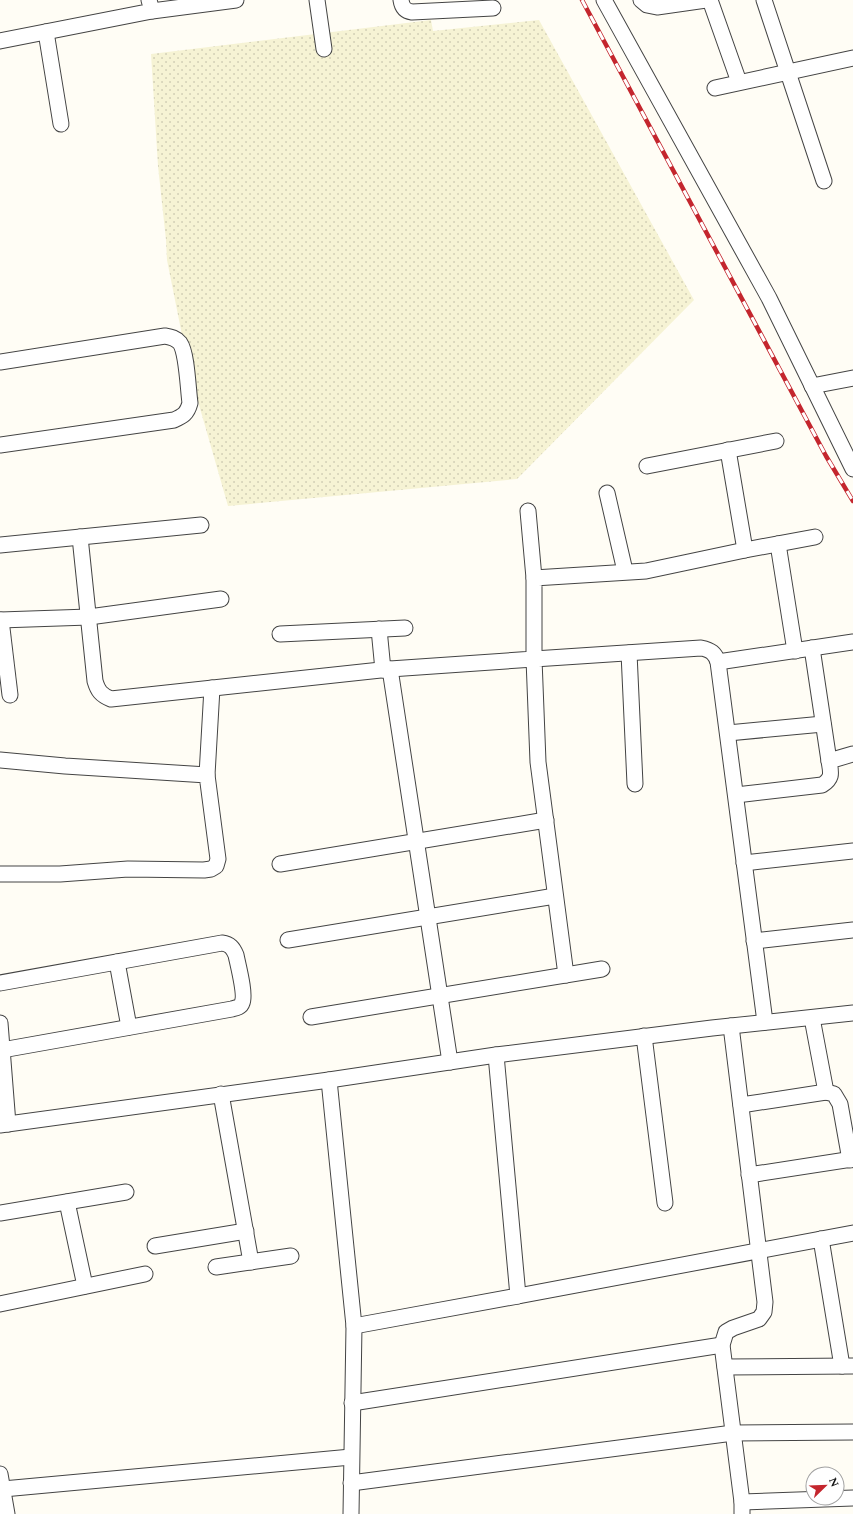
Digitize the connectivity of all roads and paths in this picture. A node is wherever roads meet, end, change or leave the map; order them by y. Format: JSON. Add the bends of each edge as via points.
{"nodes":[{"id":1,"x":236,"y":0,"type":"edge"},
{"id":2,"x":318,"y":0,"type":"edge"},
{"id":3,"x":401,"y":0,"type":"edge"},
{"id":4,"x":604,"y":0,"type":"edge"},
{"id":5,"x":641,"y":0,"type":"edge"},
{"id":6,"x":706,"y":0,"type":"edge"},
{"id":7,"x":710,"y":0,"type":"edge"},
{"id":8,"x":764,"y":0,"type":"edge"},
{"id":9,"x":151,"y":6,"type":"edge"},
{"id":10,"x":493,"y":8,"type":"dead end"},
{"id":11,"x":46,"y":32,"type":"junction"},
{"id":12,"x":0,"y":41,"type":"edge"},
{"id":13,"x":324,"y":49,"type":"dead end"},
{"id":14,"x":853,"y":58,"type":"edge"},
{"id":15,"x":788,"y":72,"type":"junction"},
{"id":16,"x":739,"y":82,"type":"junction"},
{"id":17,"x":715,"y":88,"type":"dead end"},
{"id":18,"x":61,"y":124,"type":"dead end"},
{"id":19,"x":824,"y":181,"type":"dead end"},
{"id":20,"x":0,"y":362,"type":"edge"},
{"id":21,"x":853,"y":378,"type":"edge"},
{"id":22,"x":812,"y":386,"type":"junction"},
{"id":23,"x":0,"y":441,"type":"edge"},
{"id":24,"x":776,"y":441,"type":"dead end"},
{"id":25,"x":728,"y":450,"type":"junction"},
{"id":26,"x":646,"y":466,"type":"dead end"},
{"id":27,"x":853,"y":469,"type":"edge"},
{"id":28,"x":607,"y":493,"type":"dead end"},
{"id":29,"x":528,"y":512,"type":"dead end"},
{"id":30,"x":201,"y":525,"type":"dead end"},
{"id":31,"x":80,"y":537,"type":"junction"},
{"id":32,"x":815,"y":537,"type":"dead end"},
{"id":33,"x":778,"y":544,"type":"junction"},
{"id":34,"x":0,"y":545,"type":"edge"},
{"id":35,"x":745,"y":550,"type":"junction"},
{"id":36,"x":625,"y":571,"type":"junction"},
{"id":37,"x":534,"y":578,"type":"junction"},
{"id":38,"x":221,"y":599,"type":"dead end"},
{"id":39,"x":89,"y":617,"type":"junction"},
{"id":40,"x":0,"y":620,"type":"edge"},
{"id":41,"x":405,"y":628,"type":"dead end"},
{"id":42,"x":379,"y":629,"type":"junction"},
{"id":43,"x":280,"y":634,"type":"dead end"},
{"id":44,"x":853,"y":642,"type":"edge"},
{"id":45,"x":812,"y":648,"type":"junction"},
{"id":46,"x":795,"y":651,"type":"junction"},
{"id":47,"x":629,"y":653,"type":"junction"},
{"id":48,"x":534,"y":659,"type":"junction"},
{"id":49,"x":718,"y":662,"type":"junction"},
{"id":50,"x":386,"y":670,"type":"junction"},
{"id":51,"x":212,"y":688,"type":"junction"},
{"id":52,"x":10,"y":695,"type":"dead end"},
{"id":53,"x":823,"y":724,"type":"junction"},
{"id":54,"x":728,"y":733,"type":"junction"},
{"id":55,"x":853,"y":754,"type":"edge"},
{"id":56,"x":0,"y":760,"type":"edge"},
{"id":57,"x":829,"y":761,"type":"junction"},
{"id":58,"x":207,"y":775,"type":"junction"},
{"id":59,"x":635,"y":784,"type":"dead end"},
{"id":60,"x":736,"y":795,"type":"junction"},
{"id":61,"x":546,"y":820,"type":"junction"},
{"id":62,"x":416,"y":842,"type":"junction"},
{"id":63,"x":853,"y":851,"type":"edge"},
{"id":64,"x":744,"y":863,"type":"junction"},
{"id":65,"x":280,"y":864,"type":"dead end"},
{"id":66,"x":0,"y":874,"type":"edge"},
{"id":67,"x":555,"y":896,"type":"junction"},
{"id":68,"x":428,"y":917,"type":"junction"},
{"id":69,"x":853,"y":930,"type":"edge"},
{"id":70,"x":288,"y":940,"type":"dead end"},
{"id":71,"x":754,"y":940,"type":"junction"},
{"id":72,"x":117,"y":962,"type":"junction"},
{"id":73,"x":602,"y":969,"type":"dead end"},
{"id":74,"x":566,"y":975,"type":"junction"},
{"id":75,"x":0,"y":983,"type":"edge"},
{"id":76,"x":440,"y":996,"type":"junction"},
{"id":77,"x":853,"y":1013,"type":"edge"},
{"id":78,"x":311,"y":1017,"type":"dead end"},
{"id":79,"x":812,"y":1018,"type":"junction"},
{"id":80,"x":765,"y":1022,"type":"junction"},
{"id":81,"x":731,"y":1026,"type":"junction"},
{"id":82,"x":129,"y":1027,"type":"junction"},
{"id":83,"x":0,"y":1029,"type":"edge"},
{"id":84,"x":644,"y":1036,"type":"junction"},
{"id":85,"x":2,"y":1050,"type":"junction"},
{"id":86,"x":496,"y":1055,"type":"junction"},
{"id":87,"x":450,"y":1062,"type":"junction"},
{"id":88,"x":329,"y":1080,"type":"junction"},
{"id":89,"x":826,"y":1092,"type":"junction"},
{"id":90,"x":221,"y":1094,"type":"junction"},
{"id":91,"x":741,"y":1105,"type":"junction"},
{"id":92,"x":4,"y":1124,"type":"edge"},
{"id":93,"x":851,"y":1159,"type":"edge"},
{"id":94,"x":749,"y":1174,"type":"junction"},
{"id":95,"x":126,"y":1192,"type":"dead end"},
{"id":96,"x":67,"y":1202,"type":"junction"},
{"id":97,"x":665,"y":1203,"type":"dead end"},
{"id":98,"x":0,"y":1213,"type":"edge"},
{"id":99,"x":246,"y":1231,"type":"junction"},
{"id":100,"x":853,"y":1232,"type":"edge"},
{"id":101,"x":821,"y":1239,"type":"junction"},
{"id":102,"x":155,"y":1246,"type":"dead end"},
{"id":103,"x":758,"y":1250,"type":"junction"},
{"id":104,"x":291,"y":1256,"type":"dead end"},
{"id":105,"x":251,"y":1262,"type":"junction"},
{"id":106,"x":216,"y":1267,"type":"dead end"},
{"id":107,"x":145,"y":1274,"type":"dead end"},
{"id":108,"x":86,"y":1286,"type":"junction"},
{"id":109,"x":518,"y":1296,"type":"junction"},
{"id":110,"x":0,"y":1304,"type":"edge"},
{"id":111,"x":354,"y":1326,"type":"junction"},
{"id":112,"x":722,"y":1344,"type":"junction"},
{"id":113,"x":848,"y":1366,"type":"edge"},
{"id":114,"x":725,"y":1367,"type":"junction"},
{"id":115,"x":352,"y":1403,"type":"junction"},
{"id":116,"x":853,"y":1432,"type":"edge"},
{"id":117,"x":733,"y":1433,"type":"junction"},
{"id":118,"x":351,"y":1457,"type":"junction"},
{"id":119,"x":0,"y":1474,"type":"edge"},
{"id":120,"x":350,"y":1483,"type":"junction"},
{"id":121,"x":3,"y":1489,"type":"junction"},
{"id":122,"x":853,"y":1498,"type":"edge"},
{"id":123,"x":742,"y":1508,"type":"edge"},
{"id":124,"x":7,"y":1514,"type":"edge"},
{"id":125,"x":351,"y":1514,"type":"edge"}],
"edges":[{"from":1,"to":9,"type":"street"},
{"from":2,"to":13,"type":"street"},
{"from":3,"to":10,"type":"street","via":[[406,11],[412,12]]},
{"from":4,"to":22,"type":"street","via":[[769,298]]},
{"from":5,"to":6,"type":"street","via":[[646,5],[657,7]]},
{"from":7,"to":16,"type":"street"},
{"from":8,"to":15,"type":"street"},
{"from":9,"to":11,"type":"street"},
{"from":11,"to":12,"type":"street"},
{"from":11,"to":18,"type":"street"},
{"from":14,"to":15,"type":"street"},
{"from":15,"to":16,"type":"street"},
{"from":15,"to":19,"type":"street"},
{"from":16,"to":17,"type":"street"},
{"from":20,"to":23,"type":"street","via":[[173,337],[183,350],[190,403],[188,412],[174,420]]},
{"from":21,"to":22,"type":"street"},
{"from":22,"to":27,"type":"street"},
{"from":24,"to":25,"type":"street"},
{"from":25,"to":26,"type":"street"},
{"from":25,"to":35,"type":"street"},
{"from":28,"to":36,"type":"street"},
{"from":29,"to":37,"type":"street"},
{"from":30,"to":31,"type":"street"},
{"from":31,"to":34,"type":"street"},
{"from":31,"to":39,"type":"street"},
{"from":32,"to":33,"type":"street"},
{"from":33,"to":35,"type":"street"},
{"from":33,"to":46,"type":"street"},
{"from":35,"to":36,"type":"street","via":[[667,568]]},
{"from":36,"to":37,"type":"street"},
{"from":37,"to":48,"type":"street"},
{"from":38,"to":39,"type":"street"},
{"from":39,"to":40,"type":"street"},
{"from":39,"to":51,"type":"street","via":[[95,681],[103,696],[111,699]]},
{"from":40,"to":52,"type":"street"},
{"from":41,"to":42,"type":"street"},
{"from":42,"to":43,"type":"street"},
{"from":42,"to":50,"type":"street"},
{"from":44,"to":45,"type":"street"},
{"from":45,"to":46,"type":"street"},
{"from":45,"to":53,"type":"street"},
{"from":46,"to":49,"type":"street"},
{"from":47,"to":48,"type":"street"},
{"from":47,"to":49,"type":"street","via":[[701,648],[715,654]]},
{"from":47,"to":59,"type":"street"},
{"from":48,"to":50,"type":"street"},
{"from":48,"to":61,"type":"street","via":[[538,762]]},
{"from":49,"to":54,"type":"street"},
{"from":50,"to":51,"type":"street"},
{"from":50,"to":62,"type":"street"},
{"from":51,"to":58,"type":"street"},
{"from":53,"to":54,"type":"street"},
{"from":53,"to":57,"type":"street"},
{"from":54,"to":60,"type":"street"},
{"from":55,"to":57,"type":"street"},
{"from":56,"to":58,"type":"street"},
{"from":57,"to":60,"type":"street","via":[[831,775],[822,785]]},
{"from":58,"to":66,"type":"street","via":[[218,859],[216,866],[211,869]]},
{"from":60,"to":64,"type":"street"},
{"from":61,"to":62,"type":"street"},
{"from":61,"to":67,"type":"street"},
{"from":62,"to":65,"type":"street"},
{"from":62,"to":68,"type":"street"},
{"from":63,"to":64,"type":"street"},
{"from":64,"to":71,"type":"street"},
{"from":67,"to":68,"type":"street"},
{"from":67,"to":74,"type":"street"},
{"from":68,"to":70,"type":"street"},
{"from":68,"to":76,"type":"street"},
{"from":69,"to":71,"type":"street"},
{"from":71,"to":80,"type":"street"},
{"from":72,"to":75,"type":"street"},
{"from":72,"to":82,"type":"street"},
{"from":72,"to":82,"type":"street","via":[[222,943],[234,949],[236,955],[243,995],[239,1007]]},
{"from":73,"to":74,"type":"street"},
{"from":74,"to":76,"type":"street"},
{"from":76,"to":78,"type":"street"},
{"from":76,"to":87,"type":"street"},
{"from":77,"to":79,"type":"street"},
{"from":79,"to":80,"type":"street"},
{"from":79,"to":89,"type":"street"},
{"from":80,"to":81,"type":"street"},
{"from":81,"to":84,"type":"street"},
{"from":81,"to":91,"type":"street"},
{"from":82,"to":85,"type":"street"},
{"from":83,"to":85,"type":"street"},
{"from":84,"to":86,"type":"street"},
{"from":84,"to":97,"type":"street"},
{"from":85,"to":92,"type":"street"},
{"from":86,"to":87,"type":"street"},
{"from":86,"to":109,"type":"street"},
{"from":87,"to":88,"type":"street"},
{"from":88,"to":90,"type":"street"},
{"from":88,"to":111,"type":"street"},
{"from":89,"to":91,"type":"street"},
{"from":89,"to":93,"type":"street","via":[[834,1094],[840,1104]]},
{"from":90,"to":92,"type":"street"},
{"from":90,"to":99,"type":"street"},
{"from":91,"to":94,"type":"street"},
{"from":93,"to":94,"type":"street"},
{"from":94,"to":103,"type":"street"},
{"from":95,"to":96,"type":"street"},
{"from":96,"to":98,"type":"street"},
{"from":96,"to":108,"type":"street"},
{"from":99,"to":102,"type":"street"},
{"from":99,"to":105,"type":"street"},
{"from":100,"to":101,"type":"street"},
{"from":101,"to":103,"type":"street"},
{"from":101,"to":113,"type":"street"},
{"from":103,"to":109,"type":"street"},
{"from":103,"to":112,"type":"street","via":[[764,1312],[759,1319],[726,1332]]},
{"from":104,"to":105,"type":"street"},
{"from":105,"to":106,"type":"street"},
{"from":107,"to":108,"type":"street"},
{"from":108,"to":110,"type":"street"},
{"from":109,"to":111,"type":"street"},
{"from":111,"to":115,"type":"street"},
{"from":112,"to":114,"type":"street"},
{"from":112,"to":115,"type":"street"},
{"from":113,"to":114,"type":"street"},
{"from":114,"to":117,"type":"street"},
{"from":115,"to":118,"type":"street"},
{"from":116,"to":117,"type":"street"},
{"from":117,"to":120,"type":"street"},
{"from":117,"to":123,"type":"street"},
{"from":118,"to":120,"type":"street"},
{"from":118,"to":121,"type":"street"},
{"from":119,"to":121,"type":"street"},
{"from":120,"to":125,"type":"street"},
{"from":121,"to":124,"type":"street"},
{"from":122,"to":123,"type":"street"}]}
